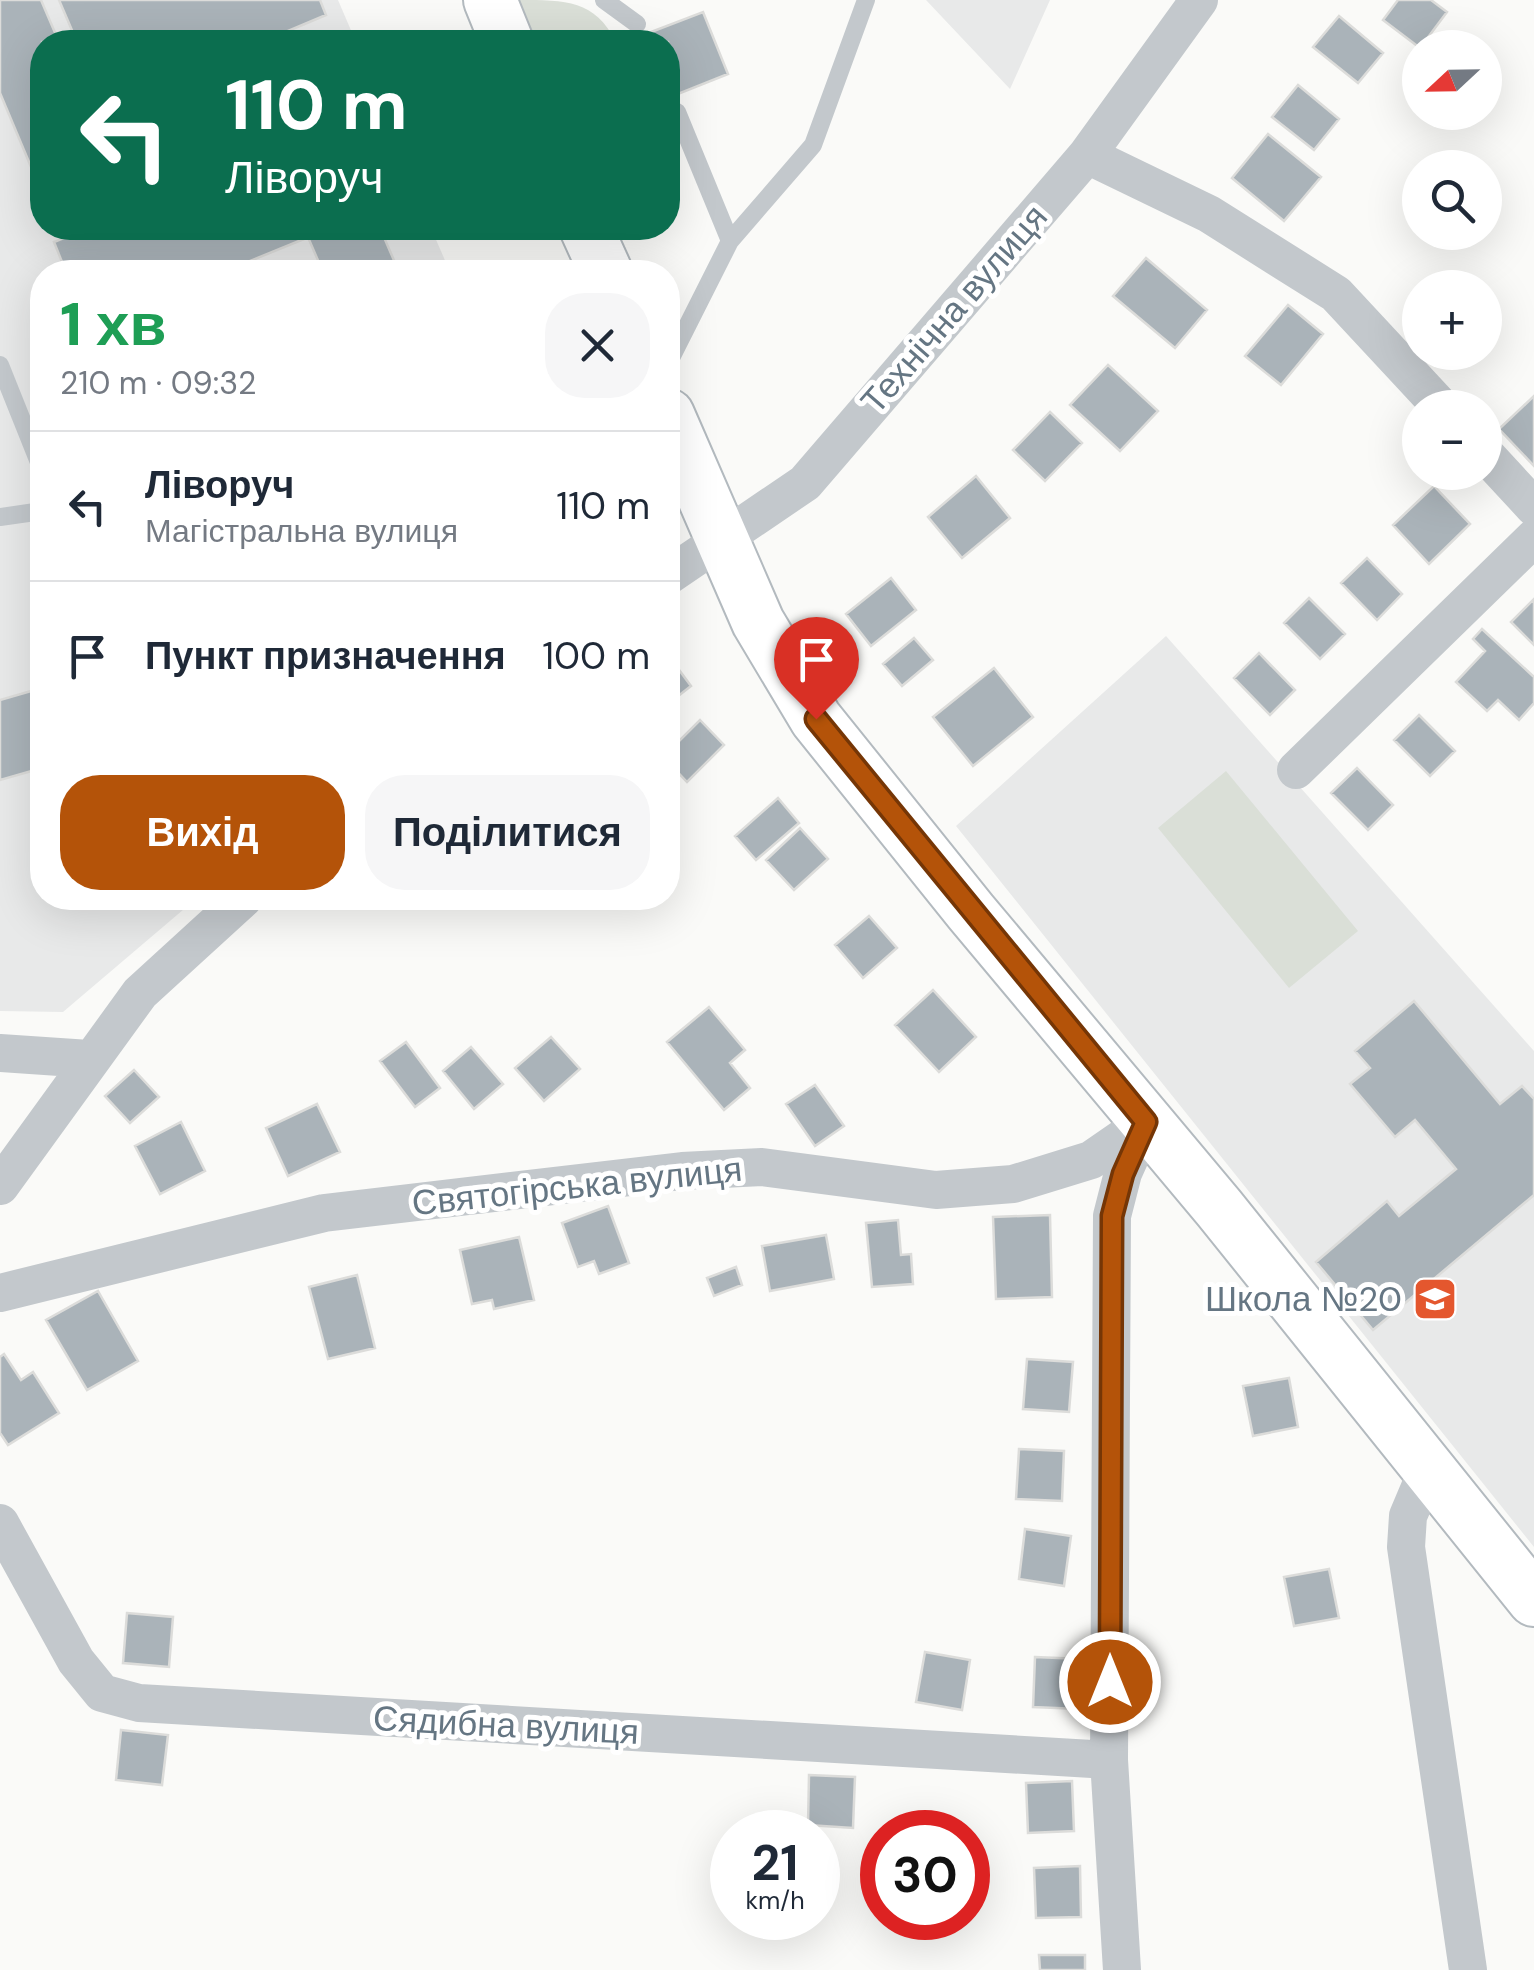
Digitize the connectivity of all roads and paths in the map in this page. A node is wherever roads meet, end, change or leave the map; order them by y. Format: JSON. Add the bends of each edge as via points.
{"nodes":[{"id":1,"x":490,"y":0,"type":"edge"},
{"id":2,"x":604,"y":0,"type":"edge"},
{"id":3,"x":866,"y":0,"type":"edge"},
{"id":4,"x":1200,"y":0,"type":"edge"},
{"id":5,"x":637,"y":24,"type":"dead end"},
{"id":6,"x":503,"y":30,"type":"edge"},
{"id":7,"x":680,"y":119,"type":"edge"},
{"id":8,"x":1087,"y":155,"type":"junction"},
{"id":9,"x":730,"y":240,"type":"junction"},
{"id":10,"x":680,"y":340,"type":"edge"},
{"id":11,"x":0,"y":365,"type":"edge"},
{"id":12,"x":1425,"y":390,"type":"edge"},
{"id":13,"x":30,"y":440,"type":"edge"},
{"id":14,"x":680,"y":444,"type":"edge"},
{"id":15,"x":1502,"y":472,"type":"edge"},
{"id":16,"x":1534,"y":507,"type":"edge"},
{"id":17,"x":30,"y":512,"type":"edge"},
{"id":18,"x":0,"y":516,"type":"edge"},
{"id":19,"x":1534,"y":538,"type":"edge"},
{"id":20,"x":720,"y":542,"type":"junction"},
{"id":21,"x":680,"y":568,"type":"edge"},
{"id":22,"x":1296,"y":770,"type":"dead end"},
{"id":23,"x":231,"y":910,"type":"edge"},
{"id":24,"x":0,"y":1053,"type":"edge"},
{"id":25,"x":89,"y":1058,"type":"junction"},
{"id":26,"x":1146,"y":1122,"type":"junction"},
{"id":27,"x":0,"y":1186,"type":"edge"},
{"id":28,"x":0,"y":1293,"type":"edge"},
{"id":29,"x":1426,"y":1471,"type":"junction"},
{"id":30,"x":0,"y":1522,"type":"edge"},
{"id":31,"x":1534,"y":1600,"type":"edge"},
{"id":32,"x":1110,"y":1760,"type":"junction"},
{"id":33,"x":1122,"y":1970,"type":"edge"},
{"id":34,"x":1468,"y":1970,"type":"edge"}],
"edges":[{"from":1,"to":6,"type":"main road"},
{"from":2,"to":5,"type":"lane"},
{"from":3,"to":9,"type":"lane","via":[[813,145]]},
{"from":4,"to":8,"type":"street","name":"Технічна вулиця"},
{"from":7,"to":9,"type":"lane"},
{"from":8,"to":12,"type":"street","via":[[1209,214],[1336,294]]},
{"from":8,"to":20,"type":"street","name":"Технічна вулиця","via":[[805,483]]},
{"from":9,"to":10,"type":"lane"},
{"from":11,"to":13,"type":"lane"},
{"from":14,"to":20,"type":"main road"},
{"from":15,"to":16,"type":"street"},
{"from":17,"to":18,"type":"lane"},
{"from":19,"to":22,"type":"street"},
{"from":20,"to":21,"type":"street","name":"Технічна вулиця"},
{"from":20,"to":26,"type":"main road","via":[[816,719]]},
{"from":23,"to":25,"type":"street","via":[[140,993]]},
{"from":24,"to":25,"type":"street"},
{"from":25,"to":27,"type":"street"},
{"from":26,"to":28,"type":"street","name":"Святогірська вулиця","via":[[1091,1160],[1013,1184],[936,1190],[762,1168],[682,1171],[324,1213]]},
{"from":26,"to":29,"type":"main road"},
{"from":26,"to":32,"type":"street","via":[[1112,1216]]},
{"from":29,"to":31,"type":"main road"},
{"from":29,"to":34,"type":"street","via":[[1408,1516],[1406,1547]]},
{"from":30,"to":32,"type":"street","name":"Сядибна вулиця","via":[[76,1661],[102,1693],[140,1703]]},
{"from":32,"to":33,"type":"street"}]}
